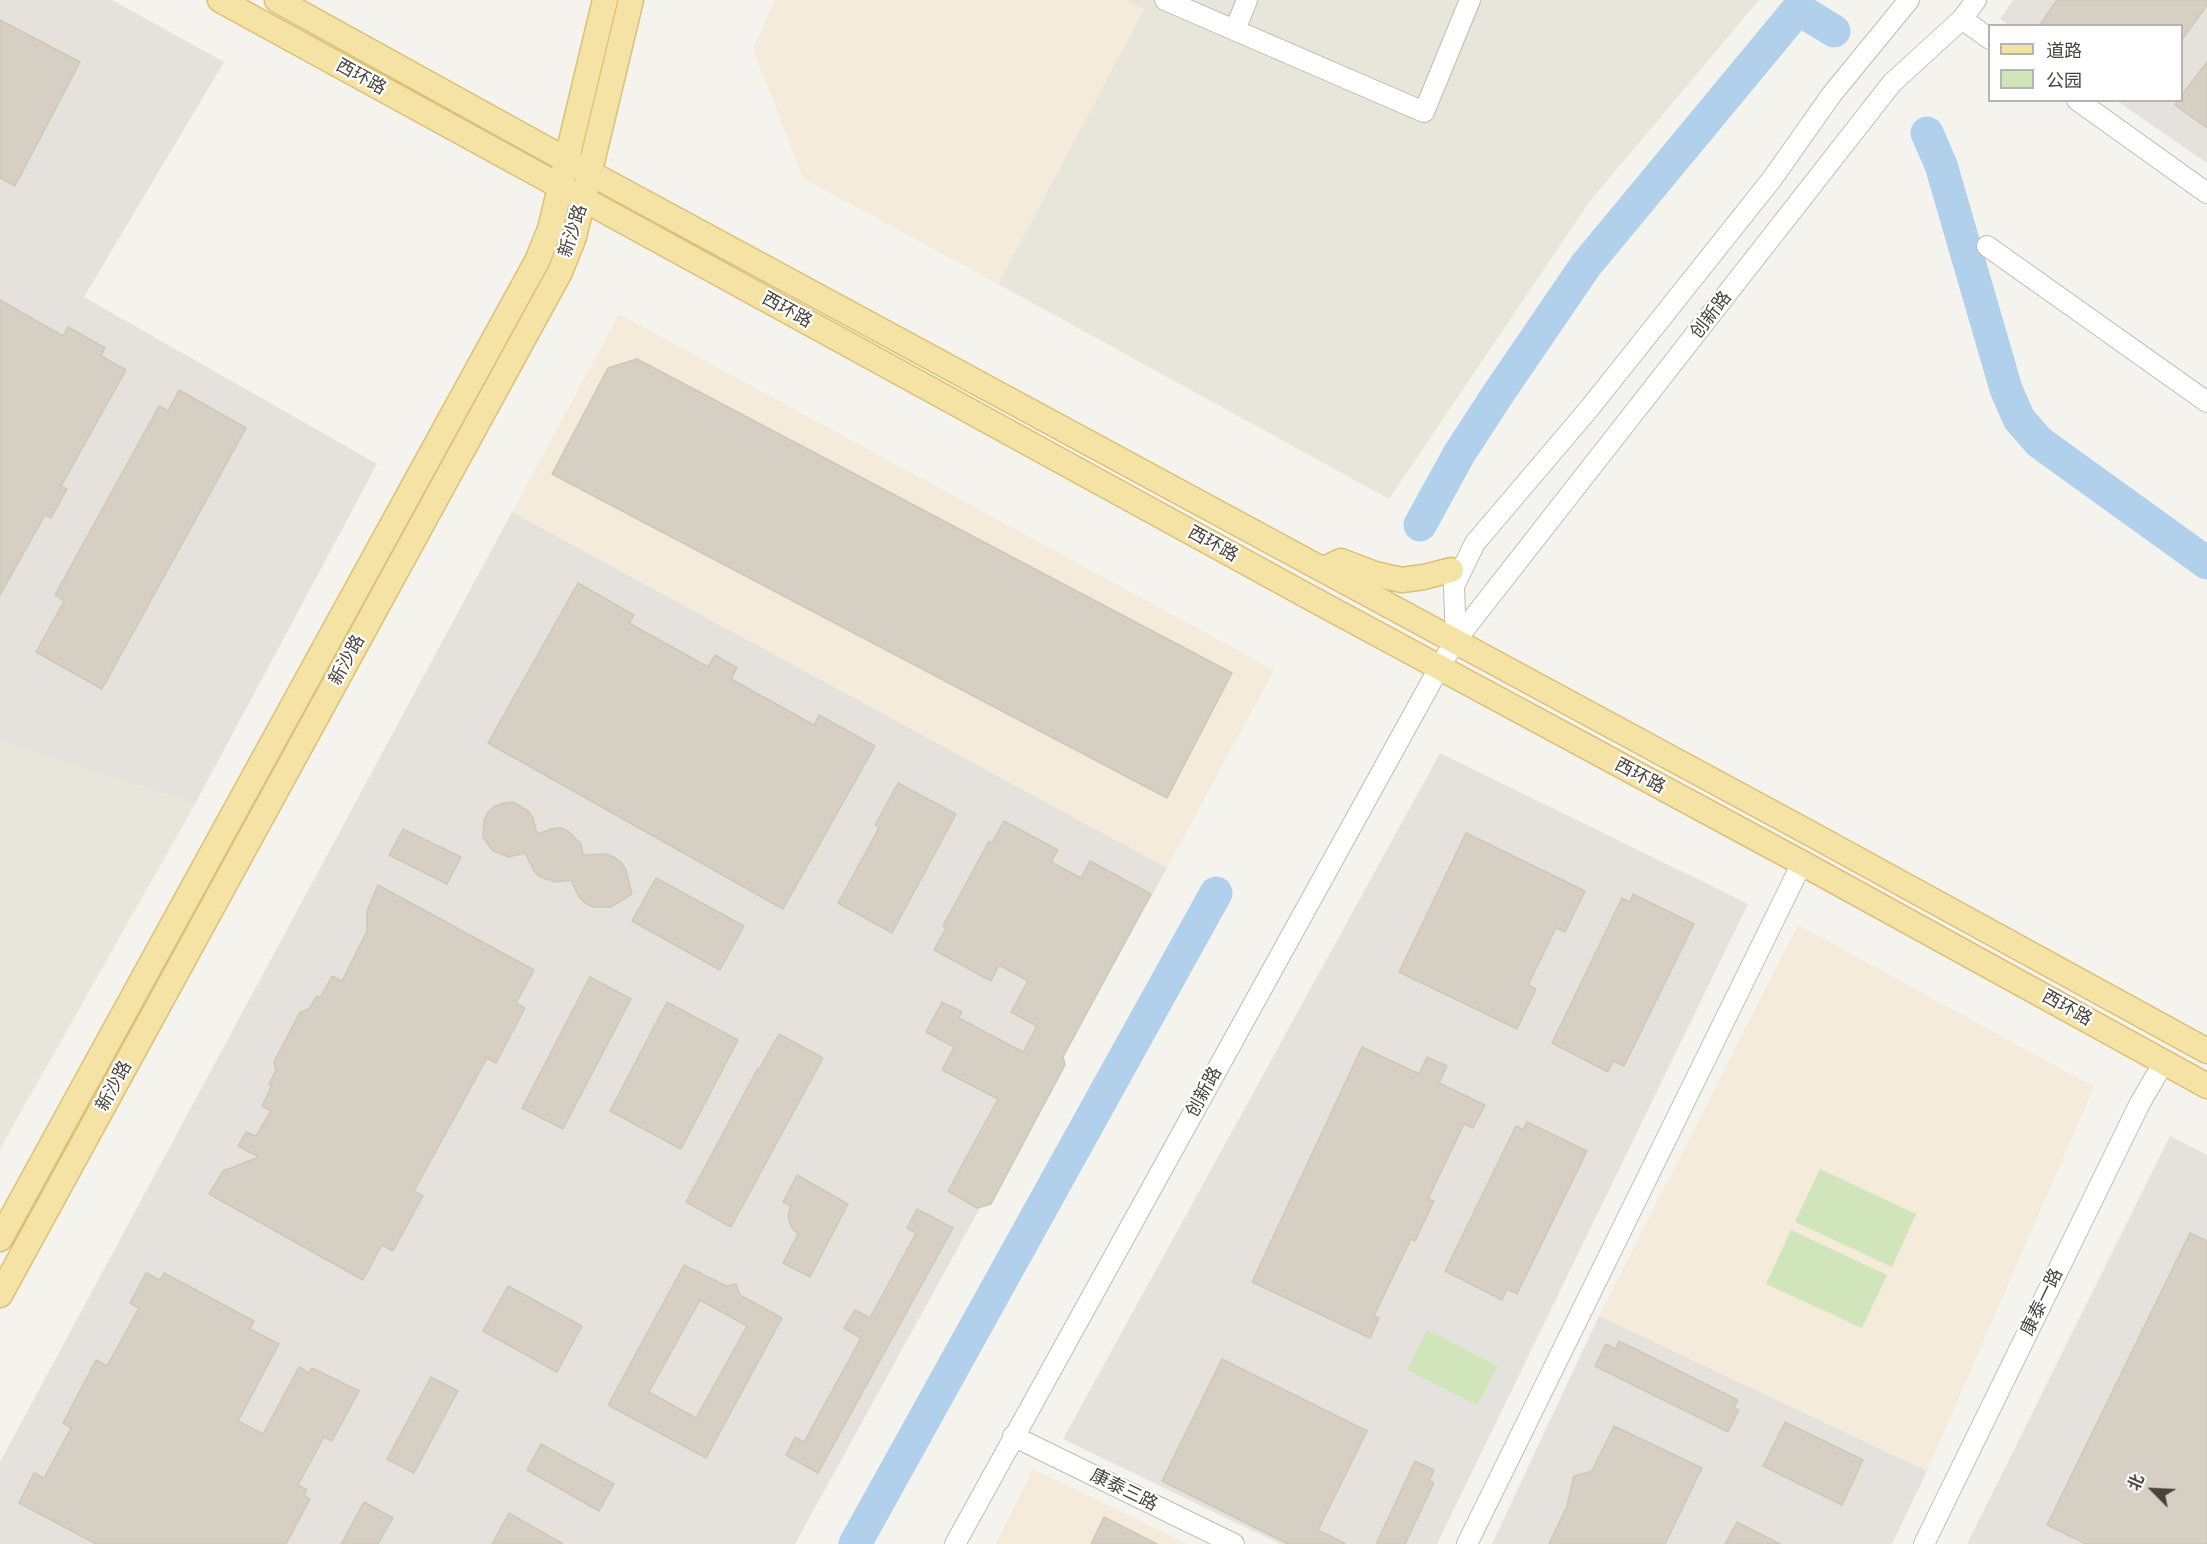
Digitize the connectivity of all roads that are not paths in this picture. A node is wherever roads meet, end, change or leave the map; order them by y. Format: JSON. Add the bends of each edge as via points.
{"nodes":[{"id":1,"x":220,"y":0,"type":"edge"},
{"id":2,"x":277,"y":0,"type":"edge"},
{"id":3,"x":605,"y":0,"type":"edge"},
{"id":4,"x":631,"y":0,"type":"edge"},
{"id":5,"x":1165,"y":0,"type":"edge"},
{"id":6,"x":1247,"y":0,"type":"edge"},
{"id":7,"x":1470,"y":0,"type":"edge"},
{"id":8,"x":1909,"y":0,"type":"edge"},
{"id":9,"x":1976,"y":0,"type":"edge"},
{"id":10,"x":1962,"y":19,"type":"junction"},
{"id":11,"x":1235,"y":30,"type":"junction"},
{"id":12,"x":1988,"y":38,"type":"edge"},
{"id":13,"x":2080,"y":102,"type":"edge"},
{"id":14,"x":566,"y":159,"type":"junction"},
{"id":15,"x":590,"y":172,"type":"junction"},
{"id":16,"x":560,"y":187,"type":"junction"},
{"id":17,"x":2207,"y":193,"type":"edge"},
{"id":18,"x":584,"y":199,"type":"junction"},
{"id":19,"x":1988,"y":246,"type":"dead end"},
{"id":20,"x":2207,"y":402,"type":"edge"},
{"id":21,"x":1324,"y":569,"type":"junction"},
{"id":22,"x":1451,"y":570,"type":"dead end"},
{"id":23,"x":1456,"y":640,"type":"junction"},
{"id":24,"x":1439,"y":668,"type":"junction"},
{"id":25,"x":1802,"y":863,"type":"junction"},
{"id":26,"x":2207,"y":1051,"type":"edge"},
{"id":27,"x":2164,"y":1062,"type":"junction"},
{"id":28,"x":2207,"y":1086,"type":"edge"},
{"id":29,"x":0,"y":1239,"type":"edge"},
{"id":30,"x":0,"y":1295,"type":"edge"},
{"id":31,"x":1013,"y":1436,"type":"junction"},
{"id":32,"x":955,"y":1544,"type":"edge"},
{"id":33,"x":1234,"y":1544,"type":"edge"},
{"id":34,"x":1467,"y":1544,"type":"edge"},
{"id":35,"x":1924,"y":1544,"type":"edge"}],
"edges":[{"from":1,"to":16,"type":"main road","name":"西环路"},
{"from":2,"to":14,"type":"main road","name":"西环路"},
{"from":3,"to":14,"type":"main road","name":"新沙路"},
{"from":4,"to":15,"type":"main road","name":"新沙路"},
{"from":5,"to":11,"type":"street"},
{"from":6,"to":11,"type":"street"},
{"from":7,"to":11,"type":"street","via":[[1424,112]]},
{"from":8,"to":23,"type":"street","name":"创新路","via":[[1644,340],[1475,543],[1454,586]]},
{"from":9,"to":10,"type":"street","name":"创新路"},
{"from":10,"to":12,"type":"street"},
{"from":10,"to":23,"type":"street","name":"创新路","via":[[1892,82]]},
{"from":13,"to":17,"type":"street"},
{"from":14,"to":15,"type":"main road","name":"西环路"},
{"from":14,"to":16,"type":"main road","name":"新沙路"},
{"from":15,"to":18,"type":"main road","name":"新沙路"},
{"from":15,"to":21,"type":"main road","name":"西环路"},
{"from":16,"to":18,"type":"main road","name":"西环路"},
{"from":16,"to":29,"type":"main road","name":"新沙路","via":[[537,261]]},
{"from":18,"to":24,"type":"main road","name":"西环路"},
{"from":18,"to":30,"type":"main road","name":"新沙路","via":[[560,272]]},
{"from":19,"to":20,"type":"street"},
{"from":21,"to":22,"type":"main road","via":[[1341,561],[1402,580]]},
{"from":21,"to":23,"type":"main road","name":"西环路"},
{"from":23,"to":24,"type":"street","name":"创新路"},
{"from":23,"to":26,"type":"main road","name":"西环路"},
{"from":24,"to":25,"type":"main road","name":"西环路"},
{"from":24,"to":31,"type":"street","name":"创新路"},
{"from":25,"to":27,"type":"main road","name":"西环路"},
{"from":25,"to":34,"type":"street"},
{"from":27,"to":28,"type":"main road","name":"西环路"},
{"from":27,"to":35,"type":"street","name":"康泰一路"},
{"from":31,"to":32,"type":"street","name":"创新路"},
{"from":31,"to":33,"type":"street","name":"康泰三路"}]}
